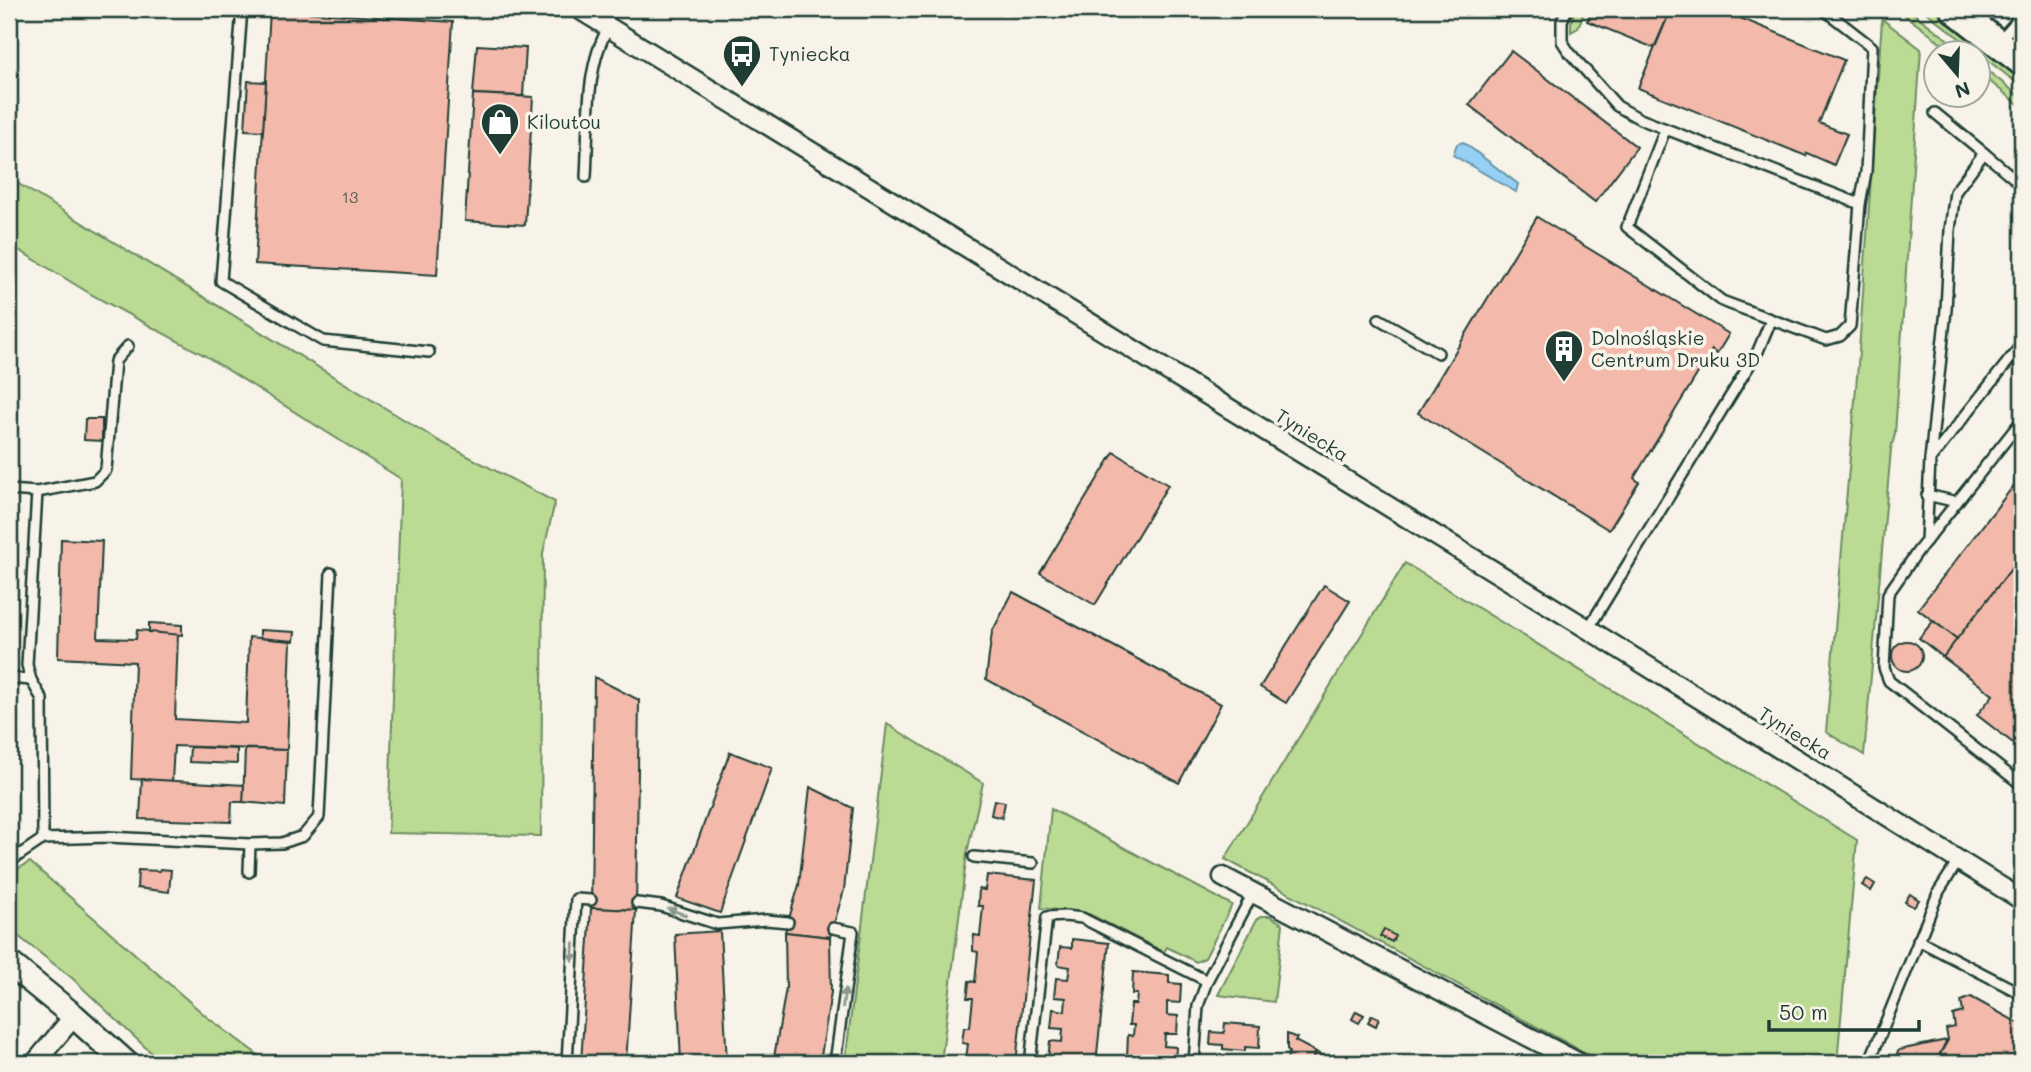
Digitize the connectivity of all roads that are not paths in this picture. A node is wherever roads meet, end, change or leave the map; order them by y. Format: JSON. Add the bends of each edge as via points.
{"nodes":[{"id":1,"x":242,"y":9,"type":"edge"},
{"id":2,"x":579,"y":9,"type":"edge"},
{"id":3,"x":1567,"y":9,"type":"edge"},
{"id":4,"x":1823,"y":9,"type":"edge"},
{"id":5,"x":1954,"y":9,"type":"edge"},
{"id":6,"x":2022,"y":15,"type":"edge"},
{"id":7,"x":609,"y":27,"type":"junction"},
{"id":8,"x":1998,"y":43,"type":"junction"},
{"id":9,"x":2022,"y":62,"type":"edge"},
{"id":10,"x":1935,"y":113,"type":"dead end"},
{"id":11,"x":1665,"y":130,"type":"junction"},
{"id":12,"x":1984,"y":153,"type":"junction"},
{"id":13,"x":586,"y":177,"type":"dead end"},
{"id":14,"x":2022,"y":185,"type":"edge"},
{"id":15,"x":1860,"y":204,"type":"junction"},
{"id":16,"x":1379,"y":319,"type":"dead end"},
{"id":17,"x":1771,"y":320,"type":"junction"},
{"id":18,"x":2022,"y":344,"type":"edge"},
{"id":19,"x":128,"y":346,"type":"dead end"},
{"id":20,"x":429,"y":352,"type":"dead end"},
{"id":21,"x":1438,"y":354,"type":"dead end"},
{"id":22,"x":2022,"y":420,"type":"edge"},
{"id":23,"x":1930,"y":460,"type":"junction"},
{"id":24,"x":9,"y":490,"type":"edge"},
{"id":25,"x":37,"y":492,"type":"junction"},
{"id":26,"x":1927,"y":495,"type":"junction"},
{"id":27,"x":1957,"y":502,"type":"junction"},
{"id":28,"x":1926,"y":542,"type":"junction"},
{"id":29,"x":331,"y":573,"type":"dead end"},
{"id":30,"x":1588,"y":629,"type":"junction"},
{"id":31,"x":9,"y":678,"type":"edge"},
{"id":32,"x":31,"y":680,"type":"junction"},
{"id":33,"x":2022,"y":785,"type":"edge"},
{"id":34,"x":43,"y":839,"type":"junction"},
{"id":35,"x":250,"y":844,"type":"junction"},
{"id":36,"x":974,"y":857,"type":"dead end"},
{"id":37,"x":1959,"y":860,"type":"junction"},
{"id":38,"x":9,"y":862,"type":"edge"},
{"id":39,"x":1033,"y":863,"type":"dead end"},
{"id":40,"x":249,"y":872,"type":"dead end"},
{"id":41,"x":1223,"y":877,"type":"dead end"},
{"id":42,"x":1254,"y":892,"type":"junction"},
{"id":43,"x":2020,"y":895,"type":"edge"},
{"id":44,"x":592,"y":900,"type":"dead end"},
{"id":45,"x":637,"y":902,"type":"dead end"},
{"id":46,"x":788,"y":922,"type":"dead end"},
{"id":47,"x":833,"y":928,"type":"dead end"},
{"id":48,"x":1918,"y":940,"type":"junction"},
{"id":49,"x":9,"y":962,"type":"edge"},
{"id":50,"x":1207,"y":981,"type":"junction"},
{"id":51,"x":2022,"y":994,"type":"edge"},
{"id":52,"x":74,"y":1016,"type":"junction"},
{"id":53,"x":35,"y":1063,"type":"edge"},
{"id":54,"x":126,"y":1063,"type":"edge"},
{"id":55,"x":567,"y":1063,"type":"edge"},
{"id":56,"x":835,"y":1063,"type":"edge"},
{"id":57,"x":1030,"y":1063,"type":"edge"},
{"id":58,"x":1194,"y":1063,"type":"edge"},
{"id":59,"x":1579,"y":1063,"type":"edge"},
{"id":60,"x":1869,"y":1063,"type":"edge"}],
"edges":[{"from":1,"to":20,"type":"lane","via":[[221,281],[323,341]]},
{"from":2,"to":7,"type":"street","name":"Tyniecka"},
{"from":3,"to":11,"type":"lane","via":[[1562,41],[1569,52],[1617,106]]},
{"from":4,"to":15,"type":"lane","via":[[1872,47],[1866,172]]},
{"from":5,"to":8,"type":"main road"},
{"from":6,"to":8,"type":"lane"},
{"from":7,"to":13,"type":"lane","via":[[596,52]]},
{"from":7,"to":30,"type":"street","name":"Tyniecka"},
{"from":8,"to":9,"type":"main road"},
{"from":10,"to":12,"type":"lane"},
{"from":11,"to":15,"type":"lane"},
{"from":11,"to":17,"type":"lane","via":[[1627,227],[1722,301]]},
{"from":12,"to":14,"type":"lane"},
{"from":12,"to":23,"type":"lane","via":[[1955,192]]},
{"from":15,"to":17,"type":"lane","via":[[1850,326],[1840,336],[1826,340]]},
{"from":16,"to":21,"type":"lane"},
{"from":17,"to":30,"type":"lane","via":[[1758,351]]},
{"from":18,"to":23,"type":"lane"},
{"from":19,"to":25,"type":"lane","via":[[115,361],[106,470],[95,481]]},
{"from":22,"to":27,"type":"lane"},
{"from":23,"to":26,"type":"lane"},
{"from":24,"to":25,"type":"lane"},
{"from":25,"to":32,"type":"lane","via":[[27,665]]},
{"from":26,"to":27,"type":"lane"},
{"from":26,"to":28,"type":"lane"},
{"from":27,"to":28,"type":"lane"},
{"from":28,"to":33,"type":"lane","via":[[1888,594],[1884,668],[1889,681]]},
{"from":29,"to":35,"type":"lane","via":[[319,817],[303,836],[282,844]]},
{"from":30,"to":37,"type":"street","name":"Tyniecka"},
{"from":31,"to":32,"type":"lane"},
{"from":32,"to":34,"type":"lane","via":[[42,699],[44,718]]},
{"from":34,"to":35,"type":"lane","via":[[108,837]]},
{"from":34,"to":38,"type":"lane"},
{"from":35,"to":40,"type":"lane"},
{"from":36,"to":39,"type":"lane"},
{"from":37,"to":43,"type":"street","name":"Tyniecka"},
{"from":37,"to":48,"type":"lane","via":[[1939,891]]},
{"from":41,"to":42,"type":"street"},
{"from":42,"to":50,"type":"lane"},
{"from":42,"to":59,"type":"street"},
{"from":44,"to":55,"type":"lane","one_way":true,"via":[[576,899]]},
{"from":46,"to":45,"type":"lane","one_way":true,"via":[[717,924]]},
{"from":56,"to":47,"type":"lane","one_way":true,"via":[[853,932]]},
{"from":48,"to":51,"type":"lane"},
{"from":48,"to":60,"type":"lane"},
{"from":49,"to":52,"type":"street"},
{"from":50,"to":57,"type":"lane","via":[[1082,918],[1047,916]]},
{"from":50,"to":58,"type":"lane","via":[[1198,1006]]},
{"from":52,"to":53,"type":"street"},
{"from":52,"to":54,"type":"street"}]}
